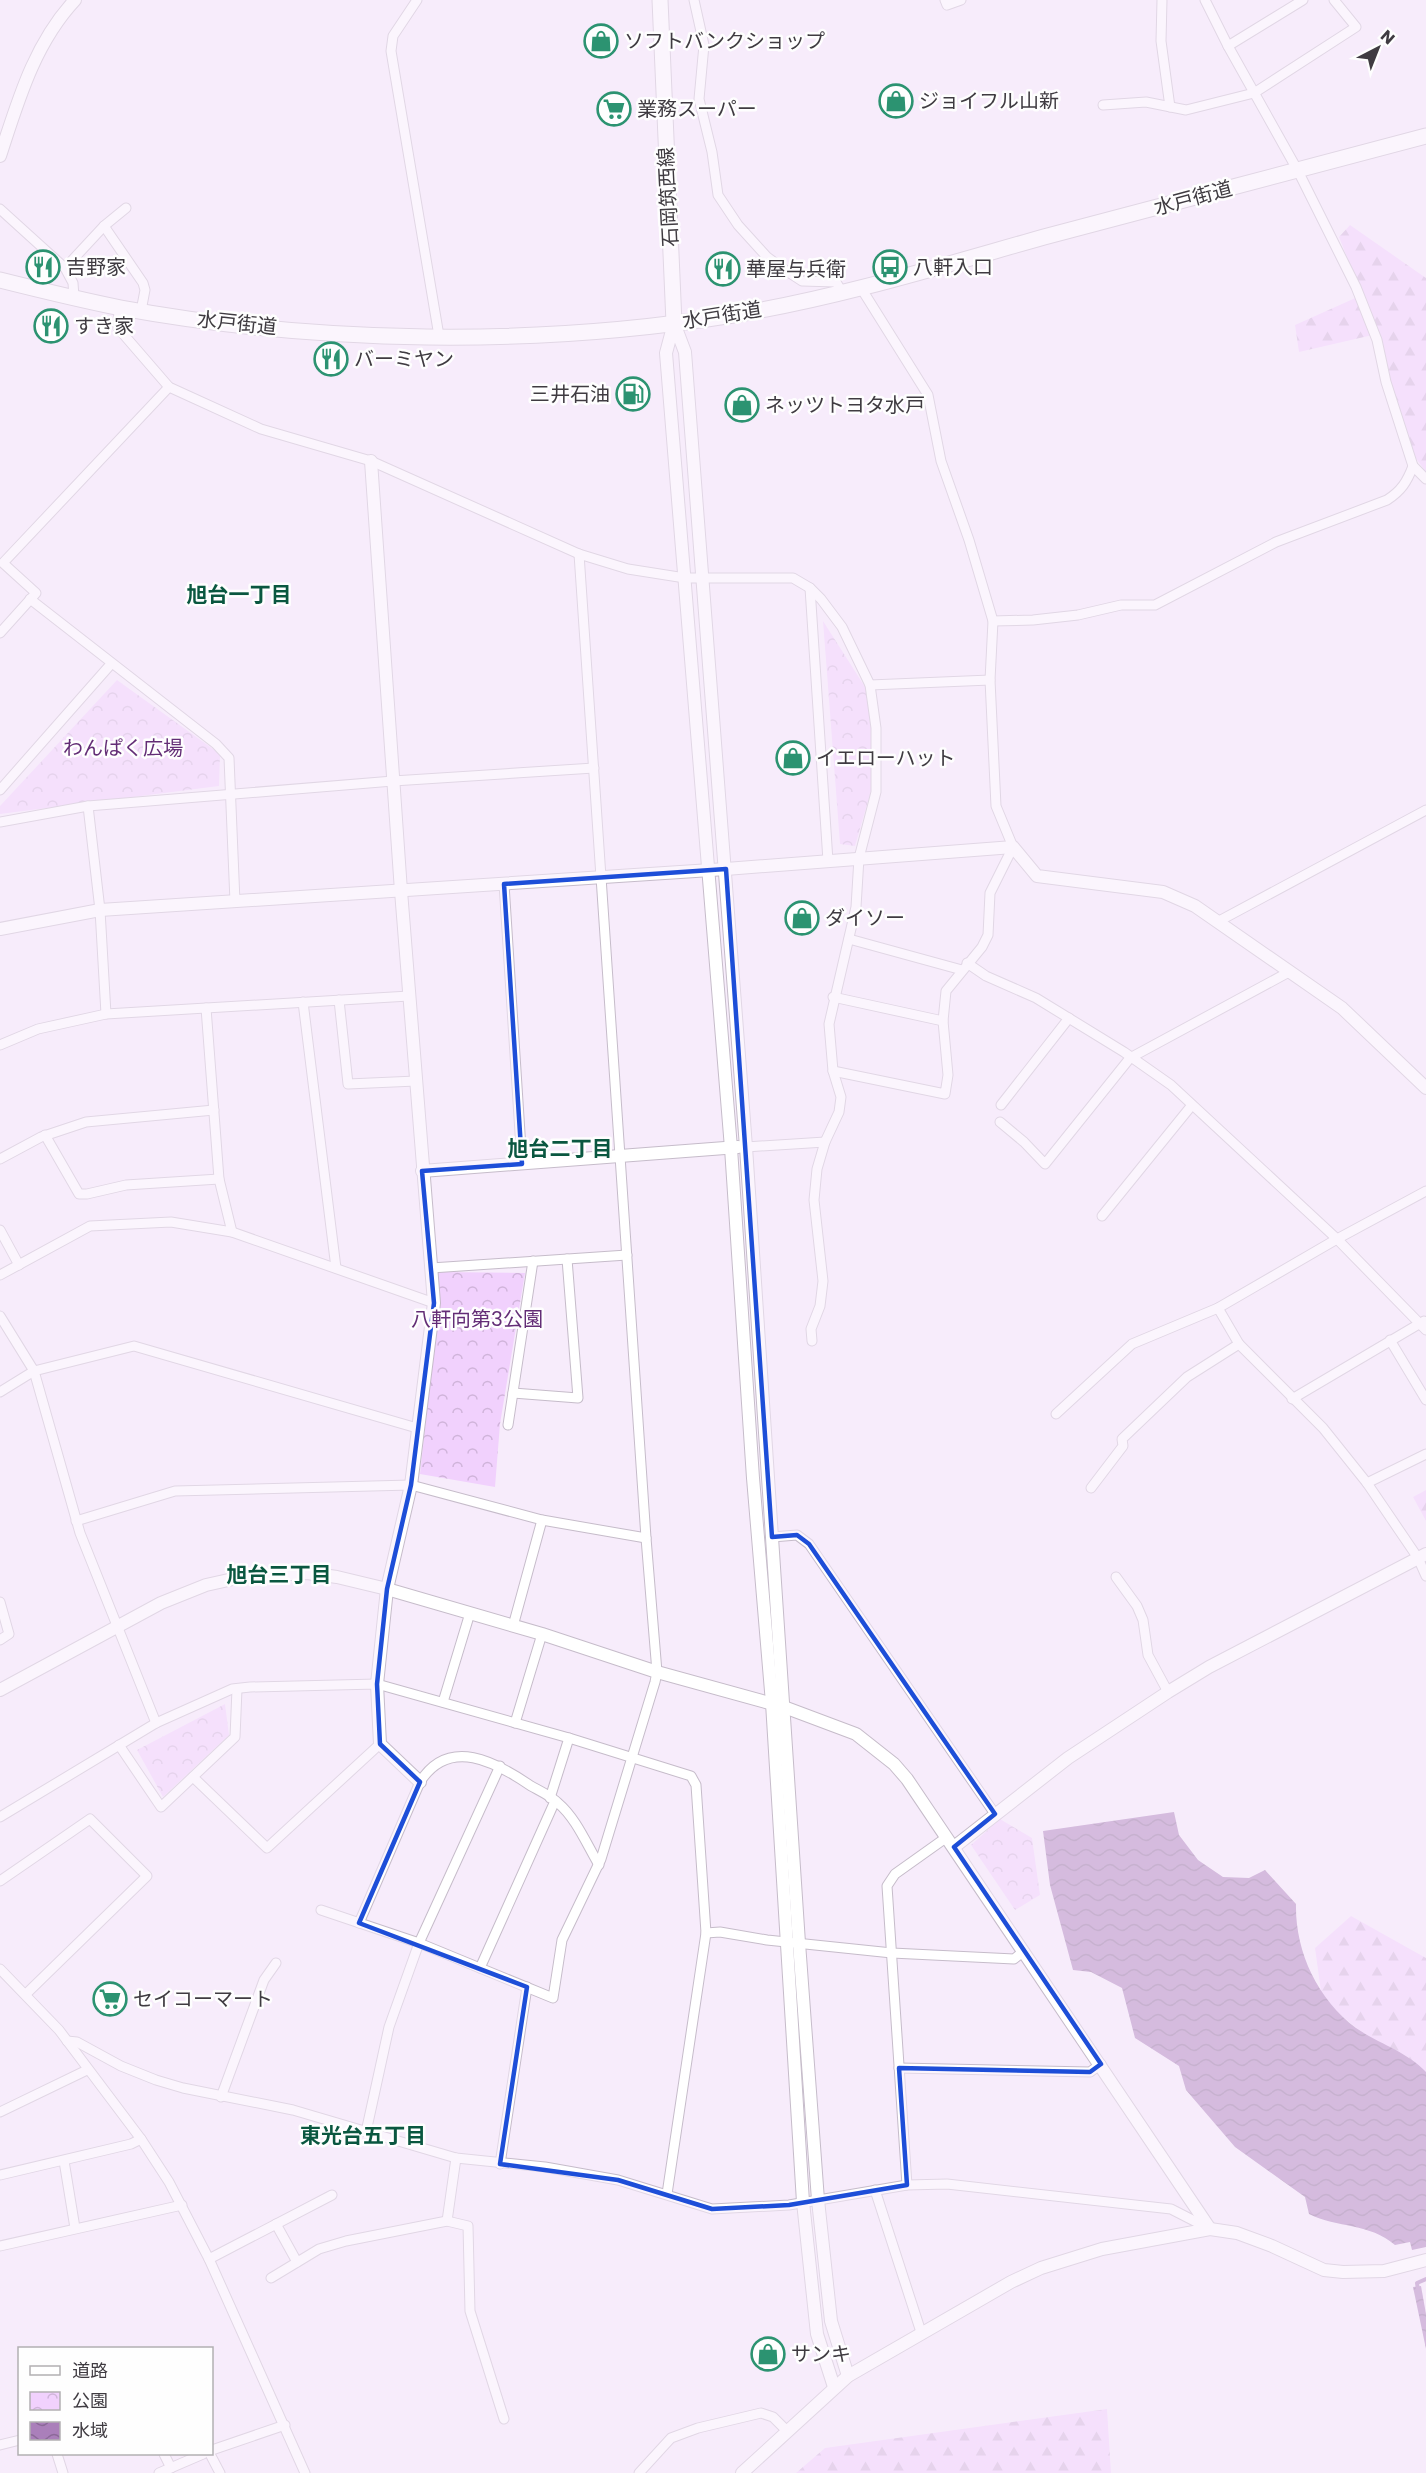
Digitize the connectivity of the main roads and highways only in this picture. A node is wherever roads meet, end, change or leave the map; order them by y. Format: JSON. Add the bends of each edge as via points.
{"nodes":[{"id":1,"x":660,"y":0,"type":"edge"},
{"id":2,"x":1426,"y":136,"type":"edge"},
{"id":3,"x":0,"y":280,"type":"edge"},
{"id":4,"x":674,"y":323,"type":"junction"}],
"edges":[{"from":1,"to":4,"type":"main road","name":"石岡筑西線"},
{"from":2,"to":4,"type":"main road","name":"水戸街道","via":[[861,288]]},
{"from":3,"to":4,"type":"main road","name":"水戸街道","via":[[141,311],[259,326],[386,335],[555,333]]}]}
